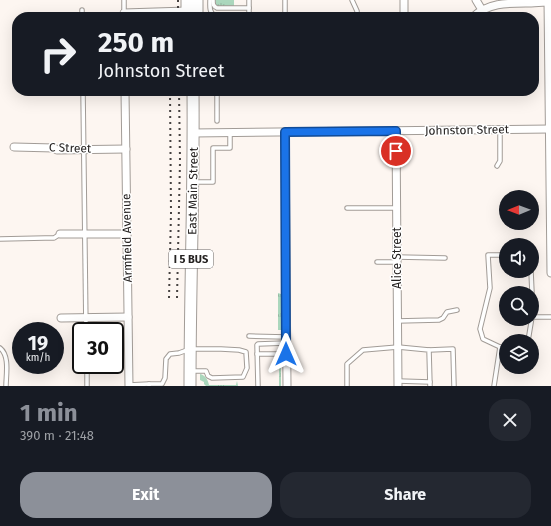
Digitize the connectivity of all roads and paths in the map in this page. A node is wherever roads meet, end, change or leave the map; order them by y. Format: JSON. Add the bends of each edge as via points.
{"nodes":[{"id":1,"x":124,"y":0,"type":"edge"},
{"id":2,"x":197,"y":0,"type":"edge"},
{"id":3,"x":210,"y":0,"type":"edge"},
{"id":4,"x":213,"y":0,"type":"edge"},
{"id":5,"x":249,"y":0,"type":"edge"},
{"id":6,"x":285,"y":0,"type":"edge"},
{"id":7,"x":352,"y":0,"type":"edge"},
{"id":8,"x":404,"y":0,"type":"edge"},
{"id":9,"x":476,"y":0,"type":"edge"},
{"id":10,"x":549,"y":2,"type":"edge"},
{"id":11,"x":249,"y":8,"type":"junction"},
{"id":12,"x":187,"y":9,"type":"edge"},
{"id":13,"x":482,"y":10,"type":"junction"},
{"id":14,"x":124,"y":12,"type":"edge"},
{"id":15,"x":156,"y":12,"type":"edge"},
{"id":16,"x":197,"y":12,"type":"edge"},
{"id":17,"x":210,"y":12,"type":"edge"},
{"id":18,"x":249,"y":12,"type":"edge"},
{"id":19,"x":285,"y":12,"type":"edge"},
{"id":20,"x":357,"y":12,"type":"edge"},
{"id":21,"x":404,"y":12,"type":"edge"},
{"id":22,"x":479,"y":12,"type":"edge"},
{"id":23,"x":83,"y":96,"type":"edge"},
{"id":24,"x":125,"y":96,"type":"edge"},
{"id":25,"x":193,"y":96,"type":"edge"},
{"id":26,"x":217,"y":96,"type":"edge"},
{"id":27,"x":217,"y":121,"type":"dead end"},
{"id":28,"x":550,"y":129,"type":"junction"},
{"id":29,"x":500,"y":130,"type":"junction"},
{"id":30,"x":396,"y":131,"type":"junction"},
{"id":31,"x":230,"y":132,"type":"junction"},
{"id":32,"x":285,"y":132,"type":"junction"},
{"id":33,"x":193,"y":133,"type":"junction"},
{"id":34,"x":14,"y":147,"type":"dead end"},
{"id":35,"x":84,"y":149,"type":"junction"},
{"id":36,"x":126,"y":149,"type":"junction"},
{"id":37,"x":497,"y":166,"type":"dead end"},
{"id":38,"x":193,"y":182,"type":"junction"},
{"id":39,"x":551,"y":186,"type":"edge"},
{"id":40,"x":347,"y":208,"type":"dead end"},
{"id":41,"x":397,"y":208,"type":"junction"},
{"id":42,"x":60,"y":234,"type":"joint"},
{"id":43,"x":85,"y":234,"type":"junction"},
{"id":44,"x":127,"y":234,"type":"junction"},
{"id":45,"x":0,"y":239,"type":"edge"},
{"id":46,"x":499,"y":255,"type":"edge"},
{"id":47,"x":445,"y":258,"type":"dead end"},
{"id":48,"x":397,"y":259,"type":"junction"},
{"id":49,"x":377,"y":262,"type":"dead end"},
{"id":50,"x":551,"y":273,"type":"edge"},
{"id":51,"x":457,"y":310,"type":"dead end"},
{"id":52,"x":128,"y":317,"type":"junction"},
{"id":53,"x":539,"y":317,"type":"edge"},
{"id":54,"x":551,"y":317,"type":"edge"},
{"id":55,"x":61,"y":318,"type":"dead end"},
{"id":56,"x":86,"y":318,"type":"junction"},
{"id":57,"x":397,"y":321,"type":"junction"},
{"id":58,"x":86,"y":322,"type":"edge"},
{"id":59,"x":249,"y":336,"type":"dead end"},
{"id":60,"x":286,"y":340,"type":"junction"},
{"id":61,"x":398,"y":347,"type":"junction"},
{"id":62,"x":499,"y":347,"type":"edge"},
{"id":63,"x":0,"y":348,"type":"edge"},
{"id":64,"x":190,"y":350,"type":"junction"},
{"id":65,"x":429,"y":350,"type":"junction"},
{"id":66,"x":257,"y":354,"type":"junction"},
{"id":67,"x":286,"y":354,"type":"junction"},
{"id":68,"x":499,"y":354,"type":"edge"},
{"id":69,"x":190,"y":371,"type":"junction"},
{"id":70,"x":87,"y":374,"type":"edge"},
{"id":71,"x":398,"y":384,"type":"edge"},
{"id":72,"x":430,"y":384,"type":"edge"},
{"id":73,"x":129,"y":385,"type":"edge"},
{"id":74,"x":149,"y":385,"type":"edge"},
{"id":75,"x":6,"y":386,"type":"edge"},
{"id":76,"x":87,"y":386,"type":"edge"},
{"id":77,"x":190,"y":386,"type":"edge"},
{"id":78,"x":258,"y":386,"type":"edge"},
{"id":79,"x":287,"y":386,"type":"edge"},
{"id":80,"x":347,"y":386,"type":"edge"},
{"id":81,"x":454,"y":386,"type":"edge"},
{"id":82,"x":494,"y":386,"type":"edge"}],
"edges":[{"from":1,"to":14,"type":"lane"},
{"from":2,"to":16,"type":"main road"},
{"from":3,"to":17,"type":"lane"},
{"from":4,"to":11,"type":"lane","via":[[217,8]]},
{"from":5,"to":11,"type":"lane"},
{"from":6,"to":19,"type":"lane"},
{"from":7,"to":20,"type":"lane"},
{"from":8,"to":21,"type":"street"},
{"from":9,"to":13,"type":"street"},
{"from":10,"to":13,"type":"street","via":[[504,3]]},
{"from":10,"to":28,"type":"street"},
{"from":11,"to":18,"type":"lane"},
{"from":12,"to":15,"type":"street"},
{"from":13,"to":22,"type":"street"},
{"from":23,"to":35,"type":"lane"},
{"from":24,"to":36,"type":"street","name":"Armfield Avenue"},
{"from":25,"to":33,"type":"main road","name":"East Main Street","number":"I 5 BUS"},
{"from":26,"to":27,"type":"lane"},
{"from":28,"to":29,"type":"street","name":"Johnston Street"},
{"from":28,"to":39,"type":"street"},
{"from":29,"to":30,"type":"street","name":"Johnston Street"},
{"from":29,"to":37,"type":"lane","via":[[500,161]]},
{"from":30,"to":32,"type":"street","name":"Johnston Street"},
{"from":30,"to":41,"type":"street","name":"Alice Street"},
{"from":31,"to":32,"type":"street","name":"Johnston Street"},
{"from":31,"to":33,"type":"street","name":"Johnston Street"},
{"from":31,"to":38,"type":"lane","via":[[230,148],[213,148],[213,182]]},
{"from":32,"to":60,"type":"street"},
{"from":33,"to":38,"type":"main road","name":"East Main Street","number":"I 5 BUS"},
{"from":34,"to":35,"type":"street","name":"C Street"},
{"from":35,"to":36,"type":"street","name":"C Street"},
{"from":35,"to":43,"type":"lane"},
{"from":36,"to":44,"type":"street","name":"Armfield Avenue"},
{"from":38,"to":64,"type":"main road","name":"East Main Street","number":"I 5 BUS"},
{"from":39,"to":50,"type":"street"},
{"from":40,"to":41,"type":"lane"},
{"from":41,"to":48,"type":"street","name":"Alice Street"},
{"from":42,"to":43,"type":"street"},
{"from":42,"to":45,"type":"lane","via":[[54,238]]},
{"from":43,"to":44,"type":"street"},
{"from":43,"to":56,"type":"lane"},
{"from":44,"to":52,"type":"street","name":"Armfield Avenue"},
{"from":46,"to":62,"type":"lane","via":[[488,255],[490,288],[480,329],[482,339]]},
{"from":47,"to":48,"type":"lane"},
{"from":48,"to":49,"type":"lane"},
{"from":48,"to":57,"type":"street","name":"Alice Street","via":[[394,280]]},
{"from":51,"to":57,"type":"lane","via":[[447,312],[439,320]]},
{"from":52,"to":56,"type":"street"},
{"from":52,"to":73,"type":"street","name":"Armfield Avenue"},
{"from":53,"to":54,"type":"lane"},
{"from":55,"to":56,"type":"street"},
{"from":56,"to":58,"type":"lane"},
{"from":57,"to":61,"type":"street","name":"Alice Street"},
{"from":59,"to":60,"type":"lane"},
{"from":60,"to":66,"type":"lane","via":[[258,344]]},
{"from":60,"to":67,"type":"street"},
{"from":61,"to":65,"type":"lane"},
{"from":61,"to":71,"type":"street","name":"Alice Street"},
{"from":61,"to":80,"type":"lane","via":[[364,350],[347,364]]},
{"from":63,"to":75,"type":"lane","via":[[5,355]]},
{"from":64,"to":69,"type":"main road","name":"East Main Street","number":"I 5 BUS"},
{"from":64,"to":69,"type":"lane","via":[[221,349],[246,352],[247,368],[244,377],[212,378],[206,371]]},
{"from":64,"to":74,"type":"lane","via":[[170,354],[166,359],[165,378],[162,384]]},
{"from":65,"to":72,"type":"lane"},
{"from":65,"to":81,"type":"lane","via":[[453,349]]},
{"from":66,"to":67,"type":"lane"},
{"from":66,"to":78,"type":"lane"},
{"from":67,"to":79,"type":"street"},
{"from":68,"to":82,"type":"lane"},
{"from":69,"to":77,"type":"main road","name":"East Main Street","number":"I 5 BUS"},
{"from":70,"to":76,"type":"lane"},
{"from":71,"to":72,"type":"lane"},
{"from":73,"to":74,"type":"lane"}]}
